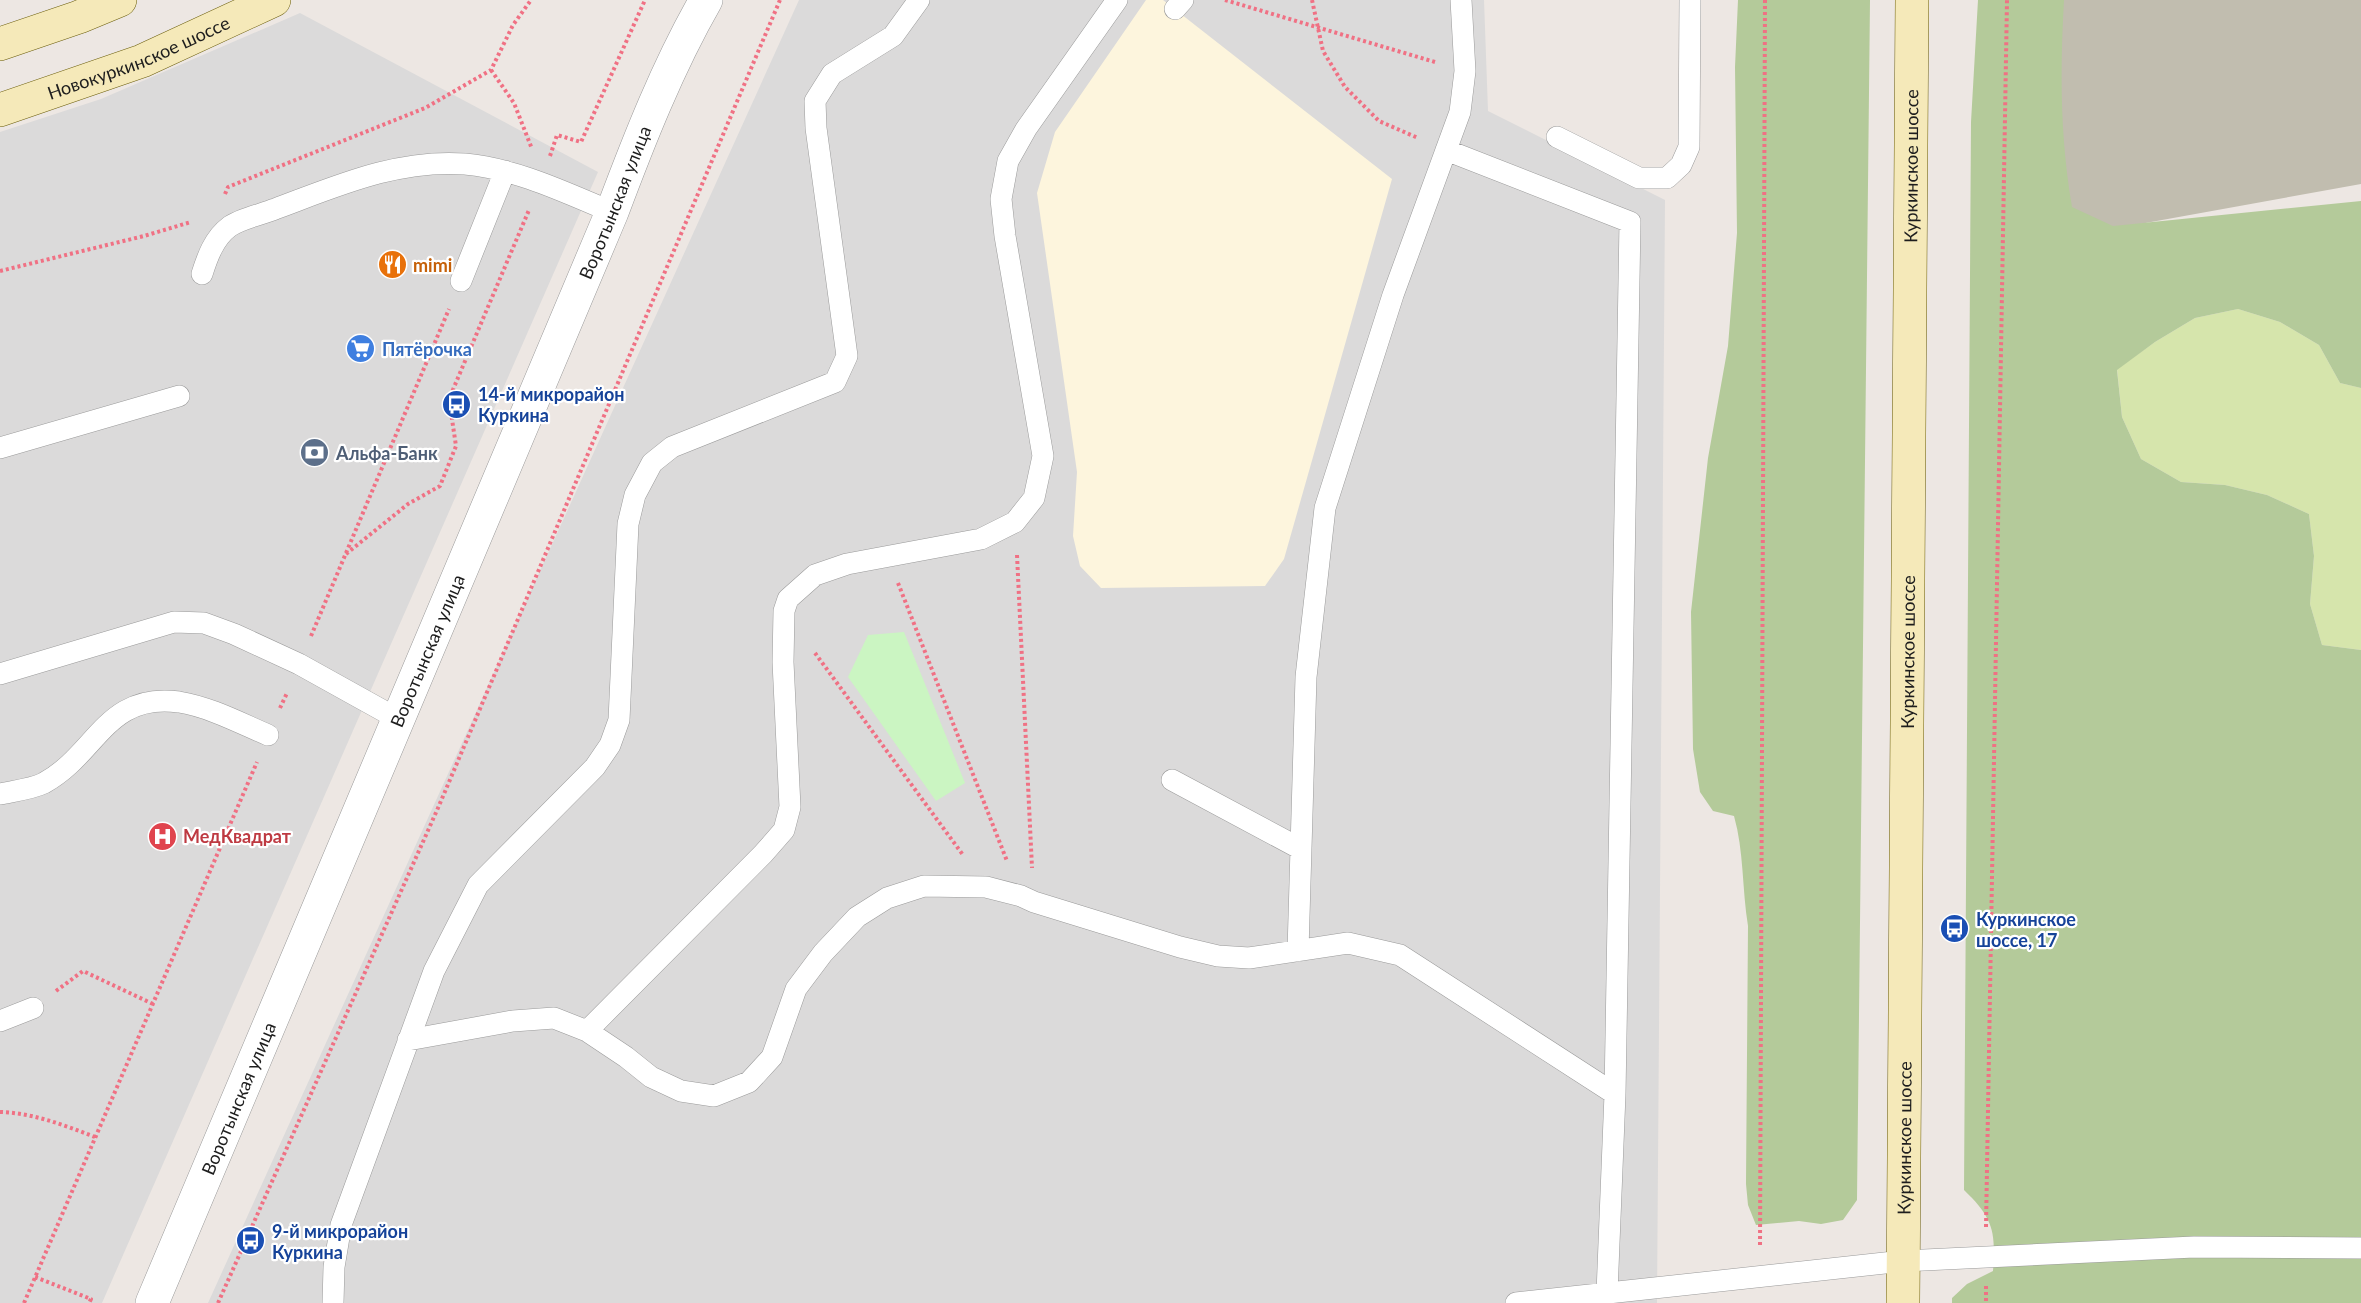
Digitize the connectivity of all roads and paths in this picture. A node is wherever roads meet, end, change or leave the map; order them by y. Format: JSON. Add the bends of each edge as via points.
{"nodes":[{"id":1,"x":120,"y":0,"type":"edge"},
{"id":2,"x":274,"y":0,"type":"edge"},
{"id":3,"x":531,"y":0,"type":"edge"},
{"id":4,"x":645,"y":0,"type":"edge"},
{"id":5,"x":706,"y":0,"type":"edge"},
{"id":6,"x":780,"y":0,"type":"edge"},
{"id":7,"x":920,"y":0,"type":"edge"},
{"id":8,"x":1117,"y":0,"type":"edge"},
{"id":9,"x":1225,"y":0,"type":"edge"},
{"id":10,"x":1312,"y":0,"type":"edge"},
{"id":11,"x":1461,"y":0,"type":"edge"},
{"id":12,"x":1690,"y":0,"type":"edge"},
{"id":13,"x":1766,"y":0,"type":"edge"},
{"id":14,"x":1912,"y":0,"type":"edge"},
{"id":15,"x":2007,"y":0,"type":"edge"},
{"id":16,"x":690,"y":10,"type":"edge"},
{"id":17,"x":1318,"y":27,"type":"junction"},
{"id":18,"x":0,"y":44,"type":"edge"},
{"id":19,"x":491,"y":70,"type":"junction"},
{"id":20,"x":1465,"y":71,"type":"junction"},
{"id":21,"x":0,"y":110,"type":"edge"},
{"id":22,"x":1557,"y":137,"type":"dead end"},
{"id":23,"x":1446,"y":150,"type":"junction"},
{"id":24,"x":505,"y":171,"type":"junction"},
{"id":25,"x":541,"y":183,"type":"junction"},
{"id":26,"x":221,"y":203,"type":"dead end"},
{"id":27,"x":612,"y":212,"type":"junction"},
{"id":28,"x":194,"y":221,"type":"dead end"},
{"id":29,"x":0,"y":271,"type":"edge"},
{"id":30,"x":202,"y":274,"type":"dead end"},
{"id":31,"x":461,"y":280,"type":"joint"},
{"id":32,"x":179,"y":396,"type":"dead end"},
{"id":33,"x":0,"y":448,"type":"edge"},
{"id":34,"x":1015,"y":522,"type":"junction"},
{"id":35,"x":345,"y":555,"type":"junction"},
{"id":36,"x":888,"y":557,"type":"junction"},
{"id":37,"x":784,"y":611,"type":"junction"},
{"id":38,"x":299,"y":664,"type":"junction"},
{"id":39,"x":0,"y":674,"type":"edge"},
{"id":40,"x":398,"y":719,"type":"junction"},
{"id":41,"x":268,"y":735,"type":"junction"},
{"id":42,"x":1172,"y":780,"type":"dead end"},
{"id":43,"x":0,"y":794,"type":"edge"},
{"id":44,"x":1301,"y":849,"type":"junction"},
{"id":45,"x":986,"y":887,"type":"junction"},
{"id":46,"x":1027,"y":899,"type":"junction"},
{"id":47,"x":1298,"y":951,"type":"junction"},
{"id":48,"x":153,"y":1004,"type":"junction"},
{"id":49,"x":33,"y":1008,"type":"joint"},
{"id":50,"x":0,"y":1021,"type":"edge"},
{"id":51,"x":587,"y":1031,"type":"junction"},
{"id":52,"x":408,"y":1041,"type":"junction"},
{"id":53,"x":1615,"y":1094,"type":"junction"},
{"id":54,"x":0,"y":1112,"type":"edge"},
{"id":55,"x":95,"y":1137,"type":"junction"},
{"id":56,"x":2361,"y":1248,"type":"edge"},
{"id":57,"x":1985,"y":1257,"type":"junction"},
{"id":58,"x":1903,"y":1261,"type":"junction"},
{"id":59,"x":1760,"y":1276,"type":"junction"},
{"id":60,"x":34,"y":1277,"type":"junction"},
{"id":61,"x":1607,"y":1293,"type":"junction"},
{"id":62,"x":24,"y":1303,"type":"edge"},
{"id":63,"x":89,"y":1303,"type":"edge"},
{"id":64,"x":152,"y":1303,"type":"edge"},
{"id":65,"x":218,"y":1303,"type":"edge"},
{"id":66,"x":333,"y":1303,"type":"edge"},
{"id":67,"x":1516,"y":1303,"type":"edge"},
{"id":68,"x":1903,"y":1303,"type":"edge"},
{"id":69,"x":1986,"y":1303,"type":"edge"}],
"edges":[{"from":1,"to":18,"type":"main road"},
{"from":2,"to":21,"type":"main road","name":"Новокуркинское шоссе","via":[[142,61]]},
{"from":3,"to":19,"type":"path","via":[[513,25]]},
{"from":4,"to":25,"type":"path","via":[[581,142],[557,135]]},
{"from":5,"to":16,"type":"street","name":"Воротынская улица"},
{"from":6,"to":65,"type":"path","via":[[438,808]]},
{"from":7,"to":52,"type":"lane","via":[[893,36],[832,74],[815,101],[847,356],[835,382],[672,447],[652,463],[635,495],[628,524],[619,720],[610,745],[594,767],[478,885],[434,971]]},
{"from":8,"to":34,"type":"lane","via":[[1026,129],[1006,171],[1001,199],[1005,236],[1043,456],[1034,498]]},
{"from":9,"to":17,"type":"path"},
{"from":10,"to":17,"type":"path"},
{"from":11,"to":20,"type":"lane"},
{"from":12,"to":22,"type":"lane","via":[[1689,147],[1681,165],[1667,178],[1640,178]]},
{"from":13,"to":59,"type":"path"},
{"from":14,"to":58,"type":"main road","name":"Куркинское шоссе"},
{"from":15,"to":57,"type":"path"},
{"from":16,"to":27,"type":"street","name":"Воротынская улица"},
{"from":17,"to":20,"type":"path"},
{"from":17,"to":23,"type":"path","via":[[1323,51],[1345,87],[1379,121]]},
{"from":19,"to":25,"type":"path","via":[[514,103]]},
{"from":19,"to":26,"type":"path","via":[[425,108],[228,187]]},
{"from":20,"to":23,"type":"lane","via":[[1460,112]]},
{"from":23,"to":44,"type":"lane","via":[[1393,295],[1325,508],[1306,677]]},
{"from":23,"to":53,"type":"lane","via":[[1630,222]]},
{"from":24,"to":25,"type":"lane"},
{"from":24,"to":30,"type":"lane","via":[[464,164],[413,165],[366,175],[229,227],[210,250]]},
{"from":24,"to":31,"type":"lane"},
{"from":25,"to":27,"type":"lane"},
{"from":25,"to":35,"type":"path","via":[[449,399],[456,446],[440,486],[408,504]]},
{"from":27,"to":40,"type":"street","name":"Воротынская улица"},
{"from":28,"to":29,"type":"path"},
{"from":31,"to":35,"type":"path"},
{"from":32,"to":33,"type":"lane"},
{"from":34,"to":36,"type":"lane","via":[[981,540]]},
{"from":34,"to":46,"type":"path"},
{"from":35,"to":38,"type":"path"},
{"from":36,"to":37,"type":"lane","via":[[847,564],[815,576],[788,599]]},
{"from":36,"to":46,"type":"path"},
{"from":37,"to":45,"type":"path"},
{"from":37,"to":51,"type":"lane","via":[[790,807],[784,830]]},
{"from":38,"to":39,"type":"lane","via":[[204,623],[174,622]]},
{"from":38,"to":40,"type":"lane"},
{"from":38,"to":41,"type":"path"},
{"from":40,"to":64,"type":"street","name":"Воротынская улица"},
{"from":41,"to":43,"type":"lane","via":[[205,709],[178,702],[148,701],[123,711],[44,783]]},
{"from":41,"to":48,"type":"path"},
{"from":42,"to":44,"type":"lane"},
{"from":44,"to":47,"type":"lane"},
{"from":45,"to":46,"type":"lane"},
{"from":45,"to":51,"type":"lane","via":[[924,886],[887,898],[857,917],[796,989],[772,1057],[749,1082],[714,1096],[681,1091],[651,1077]]},
{"from":46,"to":47,"type":"lane","via":[[1218,956],[1250,958]]},
{"from":47,"to":53,"type":"lane","via":[[1348,943],[1400,955]]},
{"from":48,"to":49,"type":"path","via":[[83,971]]},
{"from":48,"to":55,"type":"path"},
{"from":49,"to":50,"type":"lane"},
{"from":51,"to":52,"type":"lane","via":[[554,1018],[513,1021]]},
{"from":52,"to":66,"type":"lane","via":[[341,1225]]},
{"from":53,"to":61,"type":"lane"},
{"from":54,"to":55,"type":"path","via":[[19,1112]]},
{"from":55,"to":60,"type":"path"},
{"from":56,"to":57,"type":"lane","via":[[2194,1247]]},
{"from":57,"to":58,"type":"lane"},
{"from":57,"to":69,"type":"path"},
{"from":58,"to":59,"type":"lane"},
{"from":58,"to":68,"type":"main road","name":"Куркинское шоссе"},
{"from":59,"to":61,"type":"lane"},
{"from":60,"to":62,"type":"path"},
{"from":60,"to":63,"type":"path","via":[[91,1299]]},
{"from":61,"to":67,"type":"lane"}]}
